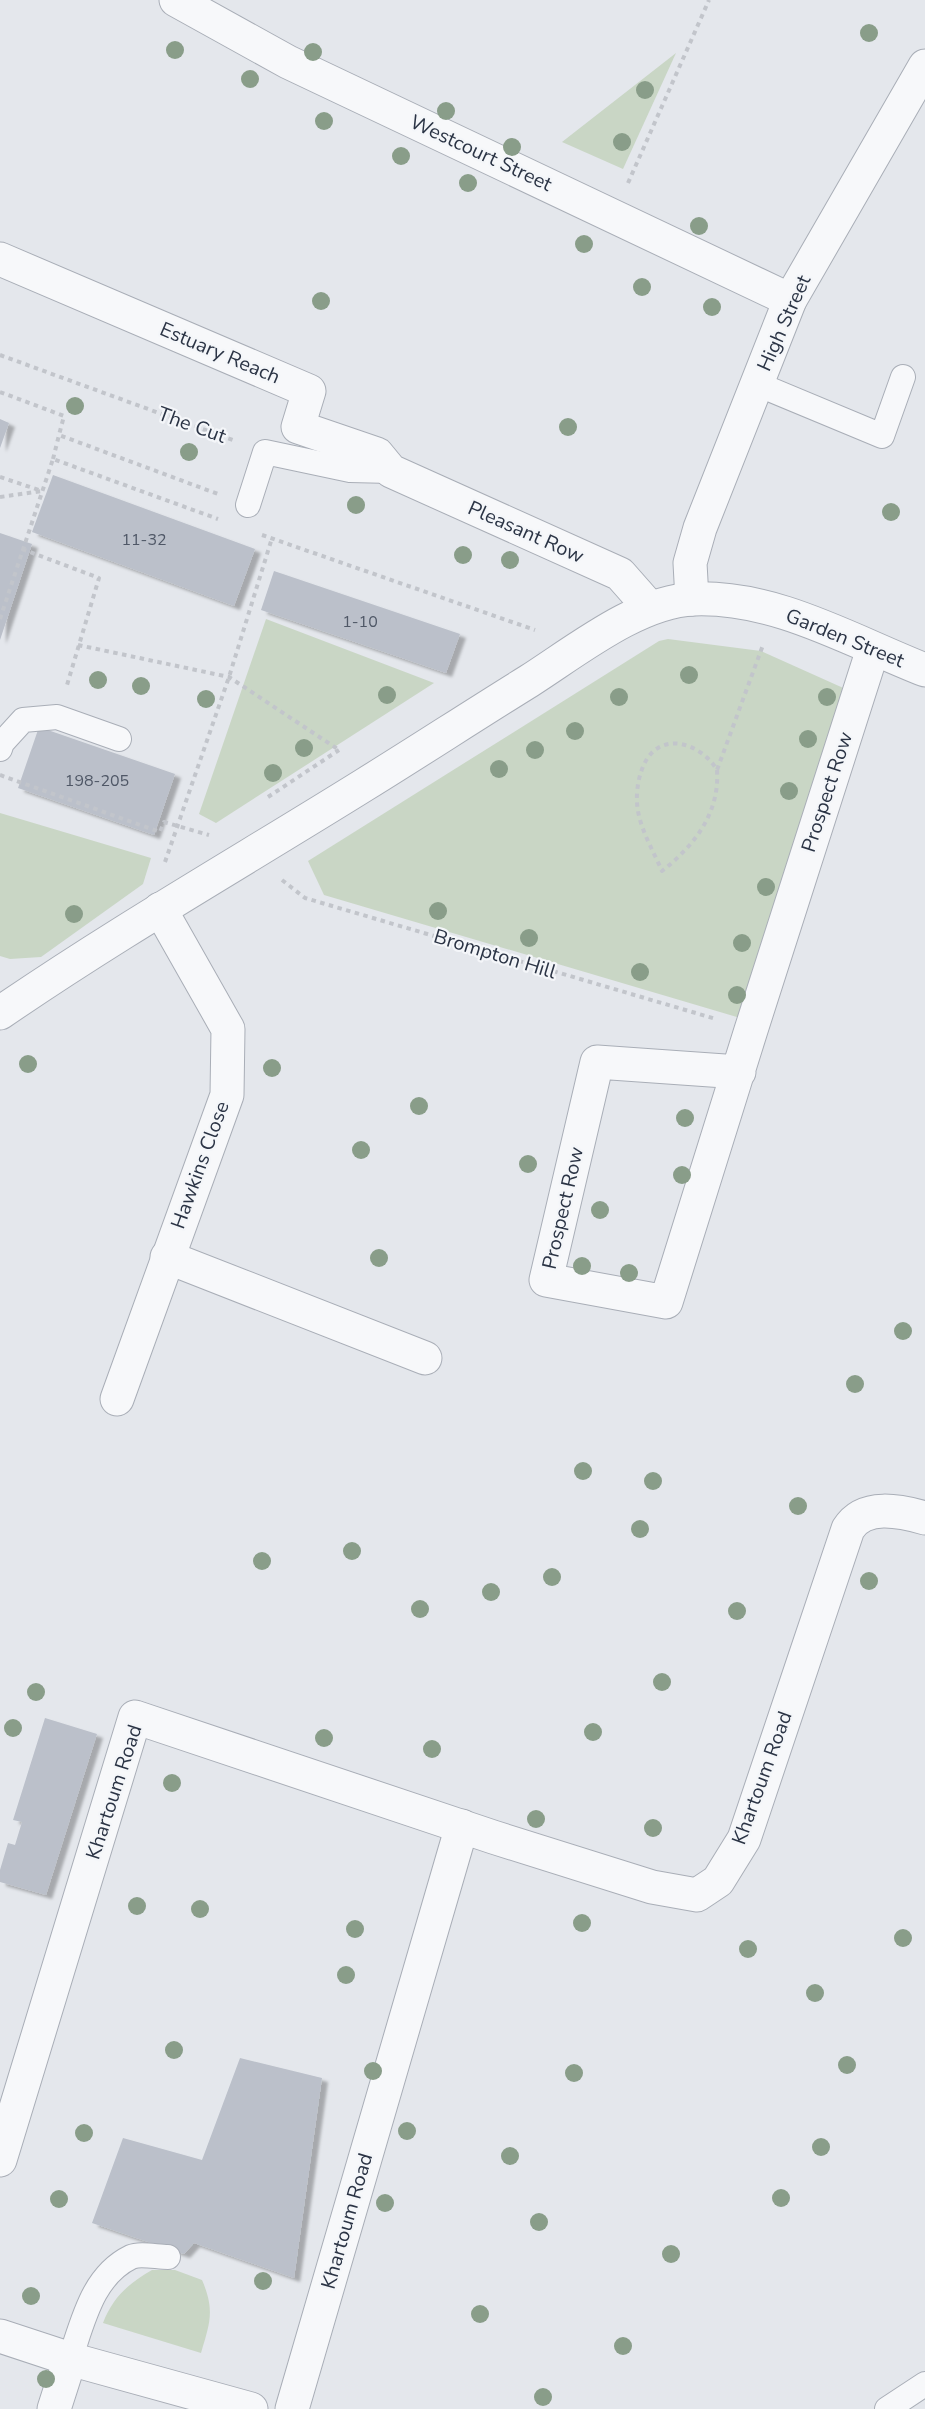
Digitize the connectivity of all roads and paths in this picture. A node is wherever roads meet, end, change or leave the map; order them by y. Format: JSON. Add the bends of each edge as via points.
{"nodes":[{"id":1,"x":176,"y":0,"type":"edge"},
{"id":2,"x":709,"y":0,"type":"edge"},
{"id":3,"x":925,"y":66,"type":"edge"},
{"id":4,"x":614,"y":216,"type":"junction"},
{"id":5,"x":0,"y":259,"type":"edge"},
{"id":6,"x":790,"y":300,"type":"junction"},
{"id":7,"x":0,"y":355,"type":"edge"},
{"id":8,"x":903,"y":377,"type":"dead end"},
{"id":9,"x":757,"y":384,"type":"junction"},
{"id":10,"x":0,"y":392,"type":"edge"},
{"id":11,"x":58,"y":435,"type":"junction"},
{"id":12,"x":265,"y":452,"type":"junction"},
{"id":13,"x":53,"y":459,"type":"junction"},
{"id":14,"x":390,"y":471,"type":"junction"},
{"id":15,"x":0,"y":477,"type":"edge"},
{"id":16,"x":42,"y":491,"type":"junction"},
{"id":17,"x":0,"y":497,"type":"edge"},
{"id":18,"x":248,"y":505,"type":"joint"},
{"id":19,"x":230,"y":523,"type":"dead end"},
{"id":20,"x":251,"y":531,"type":"dead end"},
{"id":21,"x":272,"y":538,"type":"junction"},
{"id":22,"x":22,"y":549,"type":"junction"},
{"id":23,"x":692,"y":599,"type":"junction"},
{"id":24,"x":650,"y":608,"type":"junction"},
{"id":25,"x":776,"y":611,"type":"junction"},
{"id":26,"x":0,"y":619,"type":"edge"},
{"id":27,"x":78,"y":645,"type":"junction"},
{"id":28,"x":585,"y":645,"type":"junction"},
{"id":29,"x":873,"y":650,"type":"junction"},
{"id":30,"x":925,"y":670,"type":"edge"},
{"id":31,"x":229,"y":677,"type":"junction"},
{"id":32,"x":57,"y":717,"type":"junction"},
{"id":33,"x":119,"y":739,"type":"dead end"},
{"id":34,"x":0,"y":749,"type":"edge"},
{"id":35,"x":339,"y":750,"type":"dead end"},
{"id":36,"x":717,"y":770,"type":"junction"},
{"id":37,"x":0,"y":775,"type":"edge"},
{"id":38,"x":209,"y":835,"type":"dead end"},
{"id":39,"x":261,"y":847,"type":"junction"},
{"id":40,"x":160,"y":909,"type":"junction"},
{"id":41,"x":1,"y":1009,"type":"edge"},
{"id":42,"x":751,"y":1030,"type":"junction"},
{"id":43,"x":739,"y":1072,"type":"junction"},
{"id":44,"x":166,"y":1257,"type":"junction"},
{"id":45,"x":425,"y":1358,"type":"dead end"},
{"id":46,"x":117,"y":1399,"type":"dead end"},
{"id":47,"x":925,"y":1518,"type":"edge"},
{"id":48,"x":462,"y":1826,"type":"junction"},
{"id":49,"x":0,"y":2160,"type":"edge"},
{"id":50,"x":168,"y":2257,"type":"dead end"},
{"id":51,"x":0,"y":2336,"type":"edge"},
{"id":52,"x":70,"y":2359,"type":"junction"},
{"id":53,"x":925,"y":2384,"type":"edge"},
{"id":54,"x":54,"y":2409,"type":"edge"},
{"id":55,"x":251,"y":2409,"type":"edge"},
{"id":56,"x":292,"y":2409,"type":"edge"},
{"id":57,"x":887,"y":2409,"type":"edge"}],
"edges":[{"from":1,"to":4,"type":"street","name":"Westcourt Street","via":[[288,62]]},
{"from":2,"to":4,"type":"path"},
{"from":3,"to":6,"type":"street","name":"High Street"},
{"from":4,"to":6,"type":"street","name":"Westcourt Street"},
{"from":5,"to":14,"type":"street","name":"Estuary Reach","via":[[309,391],[298,427],[377,454]]},
{"from":6,"to":9,"type":"street","name":"High Street"},
{"from":7,"to":12,"type":"path","name":"The Cut"},
{"from":8,"to":9,"type":"lane","via":[[882,436]]},
{"from":9,"to":23,"type":"street","name":"High Street","via":[[700,528],[690,563]]},
{"from":10,"to":11,"type":"path","via":[[64,416]]},
{"from":11,"to":13,"type":"path"},
{"from":11,"to":18,"type":"path"},
{"from":12,"to":14,"type":"lane","via":[[350,470]]},
{"from":12,"to":18,"type":"lane"},
{"from":13,"to":16,"type":"path"},
{"from":13,"to":19,"type":"path"},
{"from":14,"to":24,"type":"street","name":"Pleasant Row","via":[[620,574]]},
{"from":15,"to":16,"type":"path"},
{"from":16,"to":17,"type":"path"},
{"from":16,"to":22,"type":"path"},
{"from":20,"to":21,"type":"path"},
{"from":21,"to":28,"type":"path"},
{"from":21,"to":31,"type":"path"},
{"from":22,"to":26,"type":"path"},
{"from":22,"to":27,"type":"path","via":[[99,578]]},
{"from":23,"to":24,"type":"street"},
{"from":23,"to":25,"type":"street","name":"Garden Street","via":[[736,602]]},
{"from":24,"to":28,"type":"street"},
{"from":25,"to":29,"type":"street","name":"Garden Street","via":[[792,614]]},
{"from":25,"to":36,"type":"path"},
{"from":27,"to":31,"type":"path"},
{"from":27,"to":32,"type":"path"},
{"from":28,"to":39,"type":"street"},
{"from":29,"to":30,"type":"street","name":"Garden Street"},
{"from":29,"to":42,"type":"street","name":"Prospect Row"},
{"from":31,"to":35,"type":"path"},
{"from":31,"to":40,"type":"path","via":[[161,875]]},
{"from":32,"to":33,"type":"lane"},
{"from":32,"to":34,"type":"lane","via":[[23,720]]},
{"from":36,"to":36,"type":"path","via":[[703,752],[688,746],[667,744],[649,756],[638,786],[637,803],[662,872],[693,844],[718,787]]},
{"from":37,"to":38,"type":"path","bridge":true,"via":[[160,832],[164,822]]},
{"from":39,"to":40,"type":"street"},
{"from":39,"to":42,"type":"path","name":"Brompton Hill","via":[[275,876],[305,898]]},
{"from":40,"to":41,"type":"street"},
{"from":40,"to":44,"type":"street","name":"Hawkins Close","via":[[228,1029],[227,1095]]},
{"from":42,"to":43,"type":"street","name":"Prospect Row"},
{"from":43,"to":43,"type":"street","name":"Prospect Row","via":[[597,1062],[546,1280],[666,1302]]},
{"from":44,"to":45,"type":"street"},
{"from":44,"to":46,"type":"street","name":"Hawkins Close"},
{"from":47,"to":48,"type":"street","name":"Khartoum Road","via":[[893,1511],[868,1513],[856,1518],[848,1529],[744,1839],[718,1881],[697,1896],[652,1887]]},
{"from":48,"to":49,"type":"street","name":"Khartoum Road","via":[[135,1717]]},
{"from":48,"to":56,"type":"street","name":"Khartoum Road"},
{"from":50,"to":52,"type":"lane","via":[[132,2256],[107,2274],[90,2300]]},
{"from":51,"to":52,"type":"street"},
{"from":52,"to":54,"type":"street"},
{"from":52,"to":55,"type":"street"},
{"from":53,"to":57,"type":"lane"}]}
